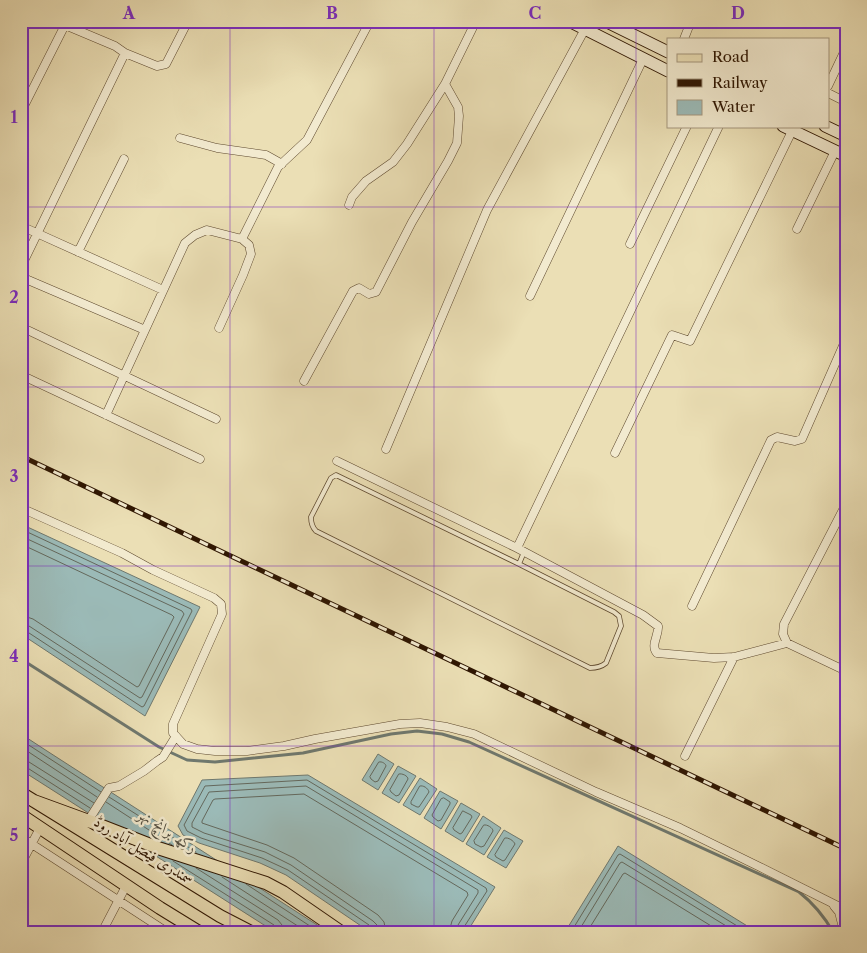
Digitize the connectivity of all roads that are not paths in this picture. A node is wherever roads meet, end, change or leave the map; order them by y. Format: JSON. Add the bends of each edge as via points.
{"nodes":[{"id":1,"x":188,"y":21,"type":"edge"},
{"id":2,"x":370,"y":21,"type":"edge"},
{"id":3,"x":476,"y":21,"type":"edge"},
{"id":4,"x":569,"y":21,"type":"edge"},
{"id":5,"x":604,"y":21,"type":"edge"},
{"id":6,"x":691,"y":21,"type":"edge"},
{"id":7,"x":66,"y":23,"type":"edge"},
{"id":8,"x":585,"y":25,"type":"edge"},
{"id":9,"x":684,"y":38,"type":"edge"},
{"id":10,"x":846,"y":48,"type":"edge"},
{"id":11,"x":125,"y":52,"type":"junction"},
{"id":12,"x":667,"y":52,"type":"edge"},
{"id":13,"x":643,"y":59,"type":"junction"},
{"id":14,"x":667,"y":71,"type":"edge"},
{"id":15,"x":830,"y":82,"type":"edge"},
{"id":16,"x":445,"y":84,"type":"junction"},
{"id":17,"x":830,"y":94,"type":"edge"},
{"id":18,"x":846,"y":102,"type":"edge"},
{"id":19,"x":21,"y":112,"type":"edge"},
{"id":20,"x":685,"y":128,"type":"edge"},
{"id":21,"x":719,"y":128,"type":"edge"},
{"id":22,"x":788,"y":128,"type":"edge"},
{"id":23,"x":829,"y":128,"type":"edge"},
{"id":24,"x":846,"y":136,"type":"edge"},
{"id":25,"x":180,"y":138,"type":"dead end"},
{"id":26,"x":841,"y":153,"type":"edge"},
{"id":27,"x":124,"y":159,"type":"dead end"},
{"id":28,"x":282,"y":164,"type":"junction"},
{"id":29,"x":349,"y":205,"type":"dead end"},
{"id":30,"x":21,"y":226,"type":"edge"},
{"id":31,"x":797,"y":230,"type":"dead end"},
{"id":32,"x":38,"y":234,"type":"junction"},
{"id":33,"x":242,"y":239,"type":"junction"},
{"id":34,"x":630,"y":244,"type":"dead end"},
{"id":35,"x":78,"y":252,"type":"junction"},
{"id":36,"x":21,"y":267,"type":"edge"},
{"id":37,"x":21,"y":277,"type":"edge"},
{"id":38,"x":163,"y":290,"type":"junction"},
{"id":39,"x":530,"y":296,"type":"dead end"},
{"id":40,"x":21,"y":326,"type":"edge"},
{"id":41,"x":219,"y":328,"type":"dead end"},
{"id":42,"x":145,"y":330,"type":"junction"},
{"id":43,"x":846,"y":339,"type":"edge"},
{"id":44,"x":21,"y":375,"type":"edge"},
{"id":45,"x":124,"y":375,"type":"junction"},
{"id":46,"x":304,"y":380,"type":"dead end"},
{"id":47,"x":106,"y":415,"type":"junction"},
{"id":48,"x":216,"y":419,"type":"dead end"},
{"id":49,"x":386,"y":449,"type":"dead end"},
{"id":50,"x":615,"y":453,"type":"dead end"},
{"id":51,"x":200,"y":459,"type":"dead end"},
{"id":52,"x":337,"y":461,"type":"dead end"},
{"id":53,"x":846,"y":504,"type":"edge"},
{"id":54,"x":21,"y":508,"type":"edge"},
{"id":55,"x":521,"y":550,"type":"junction"},
{"id":56,"x":519,"y":564,"type":"junction"},
{"id":57,"x":692,"y":606,"type":"dead end"},
{"id":58,"x":786,"y":643,"type":"junction"},
{"id":59,"x":734,"y":657,"type":"junction"},
{"id":60,"x":846,"y":671,"type":"edge"},
{"id":61,"x":174,"y":740,"type":"junction"},
{"id":62,"x":685,"y":756,"type":"dead end"},
{"id":63,"x":21,"y":793,"type":"edge"},
{"id":64,"x":34,"y":801,"type":"junction"},
{"id":65,"x":21,"y":816,"type":"edge"},
{"id":66,"x":92,"y":820,"type":"junction"},
{"id":67,"x":40,"y":828,"type":"junction"},
{"id":68,"x":21,"y":836,"type":"edge"},
{"id":69,"x":32,"y":843,"type":"junction"},
{"id":70,"x":21,"y":864,"type":"edge"},
{"id":71,"x":126,"y":886,"type":"junction"},
{"id":72,"x":118,"y":900,"type":"junction"},
{"id":73,"x":833,"y":904,"type":"junction"},
{"id":74,"x":160,"y":908,"type":"junction"},
{"id":75,"x":846,"y":910,"type":"edge"},
{"id":76,"x":151,"y":921,"type":"junction"},
{"id":77,"x":195,"y":929,"type":"edge"},
{"id":78,"x":102,"y":932,"type":"edge"},
{"id":79,"x":167,"y":932,"type":"edge"},
{"id":80,"x":203,"y":932,"type":"edge"},
{"id":81,"x":251,"y":932,"type":"edge"},
{"id":82,"x":341,"y":932,"type":"edge"},
{"id":83,"x":844,"y":932,"type":"edge"}],
"edges":[{"from":1,"to":11,"type":"street","via":[[166,64],[156,66]]},
{"from":2,"to":28,"type":"street","via":[[307,140]]},
{"from":3,"to":16,"type":"street"},
{"from":4,"to":8,"type":"street"},
{"from":5,"to":12,"type":"street"},
{"from":6,"to":9,"type":"street"},
{"from":7,"to":11,"type":"street"},
{"from":7,"to":19,"type":"street"},
{"from":8,"to":13,"type":"street"},
{"from":8,"to":49,"type":"street","via":[[488,210]]},
{"from":10,"to":15,"type":"street"},
{"from":11,"to":32,"type":"street"},
{"from":13,"to":14,"type":"street"},
{"from":13,"to":39,"type":"street"},
{"from":16,"to":29,"type":"street","via":[[393,162],[366,181]]},
{"from":16,"to":46,"type":"street","via":[[459,116],[457,143],[448,162],[376,292],[369,294],[358,288],[353,291]]},
{"from":17,"to":18,"type":"street"},
{"from":20,"to":34,"type":"street"},
{"from":21,"to":55,"type":"street"},
{"from":22,"to":26,"type":"street"},
{"from":22,"to":50,"type":"street","via":[[690,342],[672,334]]},
{"from":23,"to":24,"type":"street"},
{"from":25,"to":28,"type":"street","via":[[217,148],[266,155]]},
{"from":26,"to":31,"type":"street"},
{"from":27,"to":35,"type":"street"},
{"from":28,"to":33,"type":"street"},
{"from":30,"to":32,"type":"street"},
{"from":32,"to":35,"type":"street"},
{"from":32,"to":36,"type":"street"},
{"from":33,"to":38,"type":"street","via":[[207,230],[195,235],[185,243]]},
{"from":33,"to":41,"type":"street","via":[[249,245],[251,254]]},
{"from":35,"to":38,"type":"street"},
{"from":37,"to":42,"type":"street"},
{"from":38,"to":42,"type":"street"},
{"from":40,"to":45,"type":"street"},
{"from":42,"to":45,"type":"street"},
{"from":43,"to":57,"type":"street","via":[[802,439],[777,437],[771,440]]},
{"from":44,"to":47,"type":"street"},
{"from":45,"to":47,"type":"street"},
{"from":45,"to":48,"type":"street"},
{"from":47,"to":51,"type":"street"},
{"from":52,"to":55,"type":"street"},
{"from":53,"to":58,"type":"street","via":[[784,624]]},
{"from":54,"to":61,"type":"street","via":[[122,553],[221,604],[222,614],[173,724]]},
{"from":55,"to":56,"type":"lane"},
{"from":55,"to":59,"type":"street","via":[[629,607],[656,625],[658,632],[654,651],[657,653]]},
{"from":56,"to":56,"type":"lane","via":[[336,475],[331,478],[311,517],[316,531],[590,668],[606,663],[621,626],[619,616]]},
{"from":58,"to":59,"type":"street"},
{"from":58,"to":60,"type":"street"},
{"from":59,"to":62,"type":"street"},
{"from":61,"to":66,"type":"street","via":[[163,756],[144,771],[119,786],[109,788]]},
{"from":61,"to":73,"type":"street","via":[[197,749],[246,751],[400,724],[447,727],[474,734],[689,832]]},
{"from":63,"to":64,"type":"main road","name":"سمندری فیصل آباد روڈ"},
{"from":64,"to":66,"type":"main road"},
{"from":64,"to":81,"type":"main road","name":"سمندری فیصل آباد روڈ"},
{"from":65,"to":67,"type":"main road"},
{"from":66,"to":82,"type":"main road","via":[[161,849],[266,883]]},
{"from":67,"to":69,"type":"street"},
{"from":67,"to":71,"type":"main road"},
{"from":68,"to":69,"type":"street"},
{"from":69,"to":70,"type":"street"},
{"from":69,"to":72,"type":"street"},
{"from":71,"to":72,"type":"street"},
{"from":71,"to":74,"type":"main road"},
{"from":72,"to":76,"type":"street"},
{"from":72,"to":78,"type":"street"},
{"from":73,"to":75,"type":"street"},
{"from":73,"to":83,"type":"street","via":[[839,912]]},
{"from":74,"to":76,"type":"street"},
{"from":74,"to":77,"type":"main road"},
{"from":76,"to":79,"type":"street"},
{"from":77,"to":80,"type":"main road"}]}
